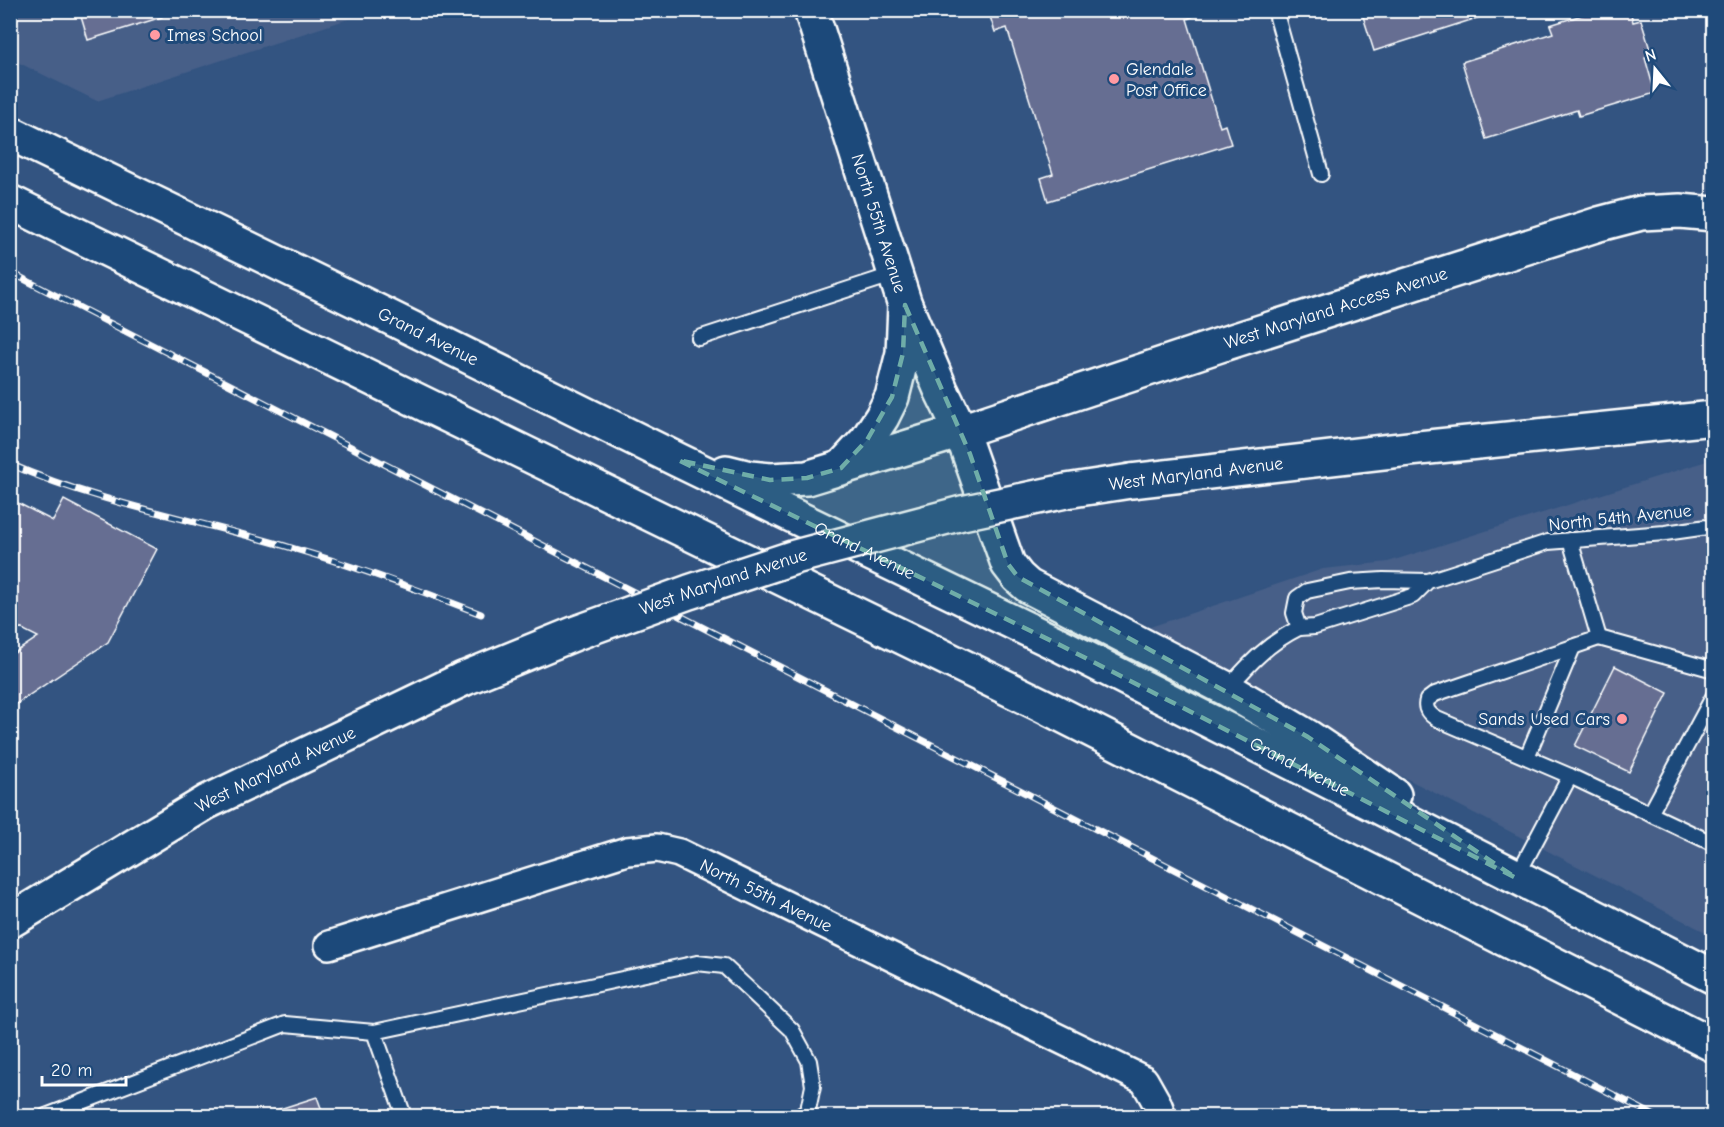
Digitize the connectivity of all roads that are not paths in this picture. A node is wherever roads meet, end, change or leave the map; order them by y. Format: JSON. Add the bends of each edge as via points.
{"nodes":[{"id":1,"x":811,"y":10,"type":"edge"},
{"id":2,"x":1275,"y":10,"type":"edge"},
{"id":3,"x":10,"y":133,"type":"edge"},
{"id":4,"x":1321,"y":174,"type":"dead end"},
{"id":5,"x":10,"y":202,"type":"edge"},
{"id":6,"x":1713,"y":214,"type":"edge"},
{"id":7,"x":895,"y":274,"type":"junction"},
{"id":8,"x":905,"y":305,"type":"junction"},
{"id":9,"x":699,"y":338,"type":"dead end"},
{"id":10,"x":1713,"y":418,"type":"edge"},
{"id":11,"x":961,"y":431,"type":"junction"},
{"id":12,"x":678,"y":460,"type":"junction"},
{"id":13,"x":841,"y":468,"type":"junction"},
{"id":14,"x":1713,"y":526,"type":"edge"},
{"id":15,"x":1570,"y":540,"type":"junction"},
{"id":16,"x":1428,"y":581,"type":"junction"},
{"id":17,"x":1299,"y":628,"type":"junction"},
{"id":18,"x":1599,"y":638,"type":"junction"},
{"id":19,"x":1573,"y":647,"type":"junction"},
{"id":20,"x":1713,"y":670,"type":"edge"},
{"id":21,"x":1227,"y":689,"type":"junction"},
{"id":22,"x":1713,"y":695,"type":"edge"},
{"id":23,"x":1527,"y":758,"type":"junction"},
{"id":24,"x":1570,"y":776,"type":"junction"},
{"id":25,"x":1650,"y":814,"type":"junction"},
{"id":26,"x":1713,"y":844,"type":"edge"},
{"id":27,"x":1516,"y":878,"type":"junction"},
{"id":28,"x":10,"y":921,"type":"edge"},
{"id":29,"x":329,"y":945,"type":"dead end"},
{"id":30,"x":1713,"y":977,"type":"edge"},
{"id":31,"x":374,"y":1032,"type":"junction"},
{"id":32,"x":1713,"y":1045,"type":"edge"},
{"id":33,"x":46,"y":1116,"type":"edge"},
{"id":34,"x":404,"y":1116,"type":"edge"},
{"id":35,"x":800,"y":1116,"type":"edge"},
{"id":36,"x":1162,"y":1116,"type":"edge"}],
"edges":[{"from":1,"to":7,"type":"main road","name":"North 55th Avenue"},
{"from":2,"to":4,"type":"lane"},
{"from":3,"to":12,"type":"main road","name":"Grand Avenue"},
{"from":5,"to":32,"type":"main road","via":[[1053,710]]},
{"from":6,"to":11,"type":"main road","name":"West Maryland Access Avenue","via":[[1641,213],[1599,224]]},
{"from":7,"to":8,"type":"main road","name":"North 55th Avenue"},
{"from":7,"to":9,"type":"lane"},
{"from":8,"to":11,"type":"main road","name":"North 55th Avenue"},
{"from":8,"to":13,"type":"main road","via":[[903,353],[892,397],[867,440]]},
{"from":10,"to":28,"type":"main road","name":"West Maryland Avenue","bridge":true,"via":[[1131,481],[962,513],[795,557],[689,592],[463,678],[207,802]]},
{"from":11,"to":13,"type":"main road","name":"West Maryland Access Avenue"},
{"from":11,"to":21,"type":"main road","name":"North 55th Avenue","via":[[1008,564],[1018,577],[1028,586]]},
{"from":12,"to":13,"type":"main road","name":"West Maryland Access Avenue","via":[[770,480],[807,478]]},
{"from":12,"to":27,"type":"main road","name":"Grand Avenue","via":[[1062,646]]},
{"from":14,"to":15,"type":"lane","name":"North 54th Avenue"},
{"from":15,"to":16,"type":"lane","name":"North 54th Avenue","via":[[1548,542]]},
{"from":15,"to":18,"type":"lane"},
{"from":16,"to":17,"type":"lane","name":"North 54th Avenue","via":[[1413,596],[1315,627]]},
{"from":16,"to":17,"type":"lane","name":"North 54th Avenue","via":[[1350,582],[1307,591],[1297,598],[1295,605]]},
{"from":17,"to":21,"type":"lane","name":"North 54th Avenue","via":[[1281,636]]},
{"from":18,"to":19,"type":"lane"},
{"from":18,"to":20,"type":"lane"},
{"from":19,"to":23,"type":"lane"},
{"from":19,"to":23,"type":"lane","via":[[1427,700],[1428,712],[1437,719]]},
{"from":21,"to":27,"type":"main road","name":"North 55th Avenue","via":[[1308,737]]},
{"from":22,"to":25,"type":"lane"},
{"from":23,"to":24,"type":"lane"},
{"from":24,"to":25,"type":"lane"},
{"from":24,"to":27,"type":"lane"},
{"from":25,"to":26,"type":"lane"},
{"from":27,"to":30,"type":"main road","name":"Grand Avenue"},
{"from":29,"to":36,"type":"street","name":"North 55th Avenue","via":[[627,851],[657,848],[679,852],[1144,1080]]},
{"from":31,"to":33,"type":"lane","via":[[285,1024]]},
{"from":31,"to":34,"type":"lane"},
{"from":31,"to":35,"type":"lane","via":[[697,963],[724,966],[792,1030],[809,1061],[813,1086],[808,1110]]}]}
